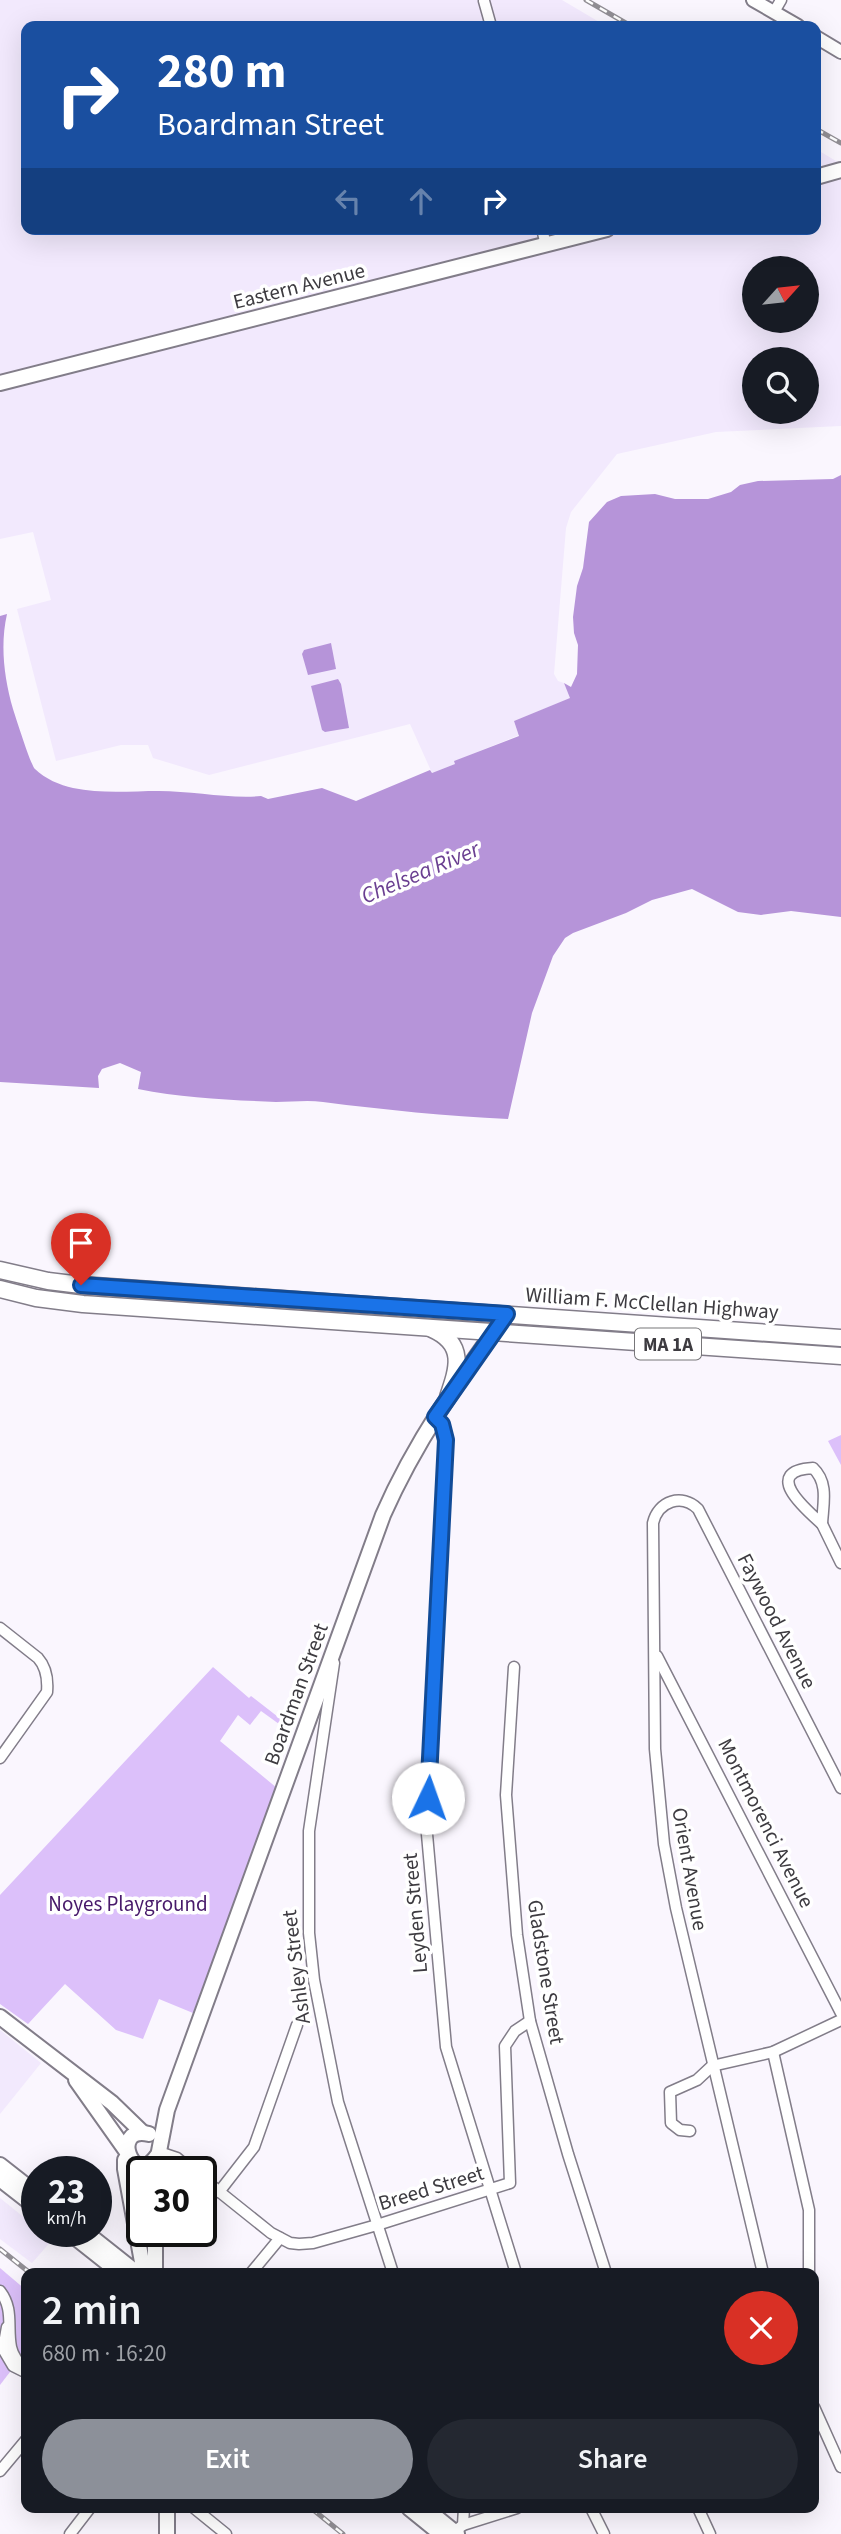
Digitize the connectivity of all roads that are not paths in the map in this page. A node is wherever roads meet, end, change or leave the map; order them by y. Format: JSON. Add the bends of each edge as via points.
{"nodes":[{"id":1,"x":753,"y":0,"type":"edge"},
{"id":2,"x":780,"y":0,"type":"edge"},
{"id":3,"x":484,"y":1,"type":"edge"},
{"id":4,"x":774,"y":12,"type":"junction"},
{"id":5,"x":490,"y":21,"type":"edge"},
{"id":6,"x":789,"y":21,"type":"edge"},
{"id":7,"x":821,"y":40,"type":"edge"},
{"id":8,"x":841,"y":52,"type":"edge"},
{"id":9,"x":841,"y":170,"type":"edge"},
{"id":10,"x":821,"y":176,"type":"edge"},
{"id":11,"x":544,"y":235,"type":"edge"},
{"id":12,"x":584,"y":235,"type":"edge"},
{"id":13,"x":546,"y":245,"type":"junction"},
{"id":14,"x":0,"y":383,"type":"edge"},
{"id":15,"x":0,"y":1270,"type":"edge"},
{"id":16,"x":0,"y":1289,"type":"edge"},
{"id":17,"x":507,"y":1314,"type":"junction"},
{"id":18,"x":426,"y":1327,"type":"junction"},
{"id":19,"x":495,"y":1331,"type":"junction"},
{"id":20,"x":841,"y":1338,"type":"edge"},
{"id":21,"x":841,"y":1356,"type":"edge"},
{"id":22,"x":448,"y":1397,"type":"junction"},
{"id":23,"x":435,"y":1417,"type":"junction"},
{"id":24,"x":698,"y":1509,"type":"joint"},
{"id":25,"x":821,"y":1524,"type":"junction"},
{"id":26,"x":841,"y":1563,"type":"edge"},
{"id":27,"x":0,"y":1628,"type":"edge"},
{"id":28,"x":335,"y":1649,"type":"junction"},
{"id":29,"x":655,"y":1652,"type":"junction"},
{"id":30,"x":514,"y":1667,"type":"dead end"},
{"id":31,"x":312,"y":1710,"type":"junction"},
{"id":32,"x":326,"y":1719,"type":"junction"},
{"id":33,"x":0,"y":1758,"type":"edge"},
{"id":34,"x":841,"y":1788,"type":"edge"},
{"id":35,"x":841,"y":2013,"type":"edge"},
{"id":36,"x":0,"y":2017,"type":"edge"},
{"id":37,"x":841,"y":2020,"type":"edge"},
{"id":38,"x":530,"y":2021,"type":"junction"},
{"id":39,"x":297,"y":2025,"type":"dead end"},
{"id":40,"x":773,"y":2052,"type":"junction"},
{"id":41,"x":61,"y":2063,"type":"junction"},
{"id":42,"x":712,"y":2066,"type":"junction"},
{"id":43,"x":167,"y":2110,"type":"junction"},
{"id":44,"x":690,"y":2131,"type":"dead end"},
{"id":45,"x":144,"y":2133,"type":"junction"},
{"id":46,"x":158,"y":2151,"type":"junction"},
{"id":47,"x":128,"y":2154,"type":"junction"},
{"id":48,"x":157,"y":2156,"type":"edge"},
{"id":49,"x":172,"y":2156,"type":"edge"},
{"id":50,"x":0,"y":2165,"type":"edge"},
{"id":51,"x":0,"y":2179,"type":"edge"},
{"id":52,"x":21,"y":2181,"type":"edge"},
{"id":53,"x":490,"y":2190,"type":"junction"},
{"id":54,"x":219,"y":2192,"type":"joint"},
{"id":55,"x":21,"y":2195,"type":"edge"},
{"id":56,"x":377,"y":2225,"type":"junction"},
{"id":57,"x":280,"y":2238,"type":"junction"},
{"id":58,"x":87,"y":2247,"type":"edge"},
{"id":59,"x":104,"y":2247,"type":"edge"},
{"id":60,"x":155,"y":2247,"type":"edge"},
{"id":61,"x":114,"y":2268,"type":"edge"},
{"id":62,"x":131,"y":2268,"type":"edge"},
{"id":63,"x":143,"y":2268,"type":"edge"},
{"id":64,"x":155,"y":2268,"type":"edge"},
{"id":65,"x":255,"y":2268,"type":"edge"},
{"id":66,"x":391,"y":2268,"type":"edge"},
{"id":67,"x":514,"y":2268,"type":"edge"},
{"id":68,"x":604,"y":2268,"type":"edge"},
{"id":69,"x":762,"y":2268,"type":"edge"},
{"id":70,"x":809,"y":2268,"type":"edge"},
{"id":71,"x":0,"y":2291,"type":"edge"},
{"id":72,"x":21,"y":2365,"type":"edge"},
{"id":73,"x":819,"y":2418,"type":"edge"},
{"id":74,"x":21,"y":2446,"type":"edge"},
{"id":75,"x":841,"y":2467,"type":"edge"},
{"id":76,"x":0,"y":2471,"type":"edge"},
{"id":77,"x":86,"y":2513,"type":"edge"},
{"id":78,"x":167,"y":2513,"type":"edge"},
{"id":79,"x":200,"y":2513,"type":"edge"},
{"id":80,"x":418,"y":2513,"type":"edge"},
{"id":81,"x":431,"y":2513,"type":"edge"},
{"id":82,"x":462,"y":2513,"type":"edge"},
{"id":83,"x":504,"y":2513,"type":"edge"},
{"id":84,"x":594,"y":2513,"type":"edge"},
{"id":85,"x":700,"y":2513,"type":"edge"},
{"id":86,"x":453,"y":2532,"type":"edge"},
{"id":87,"x":70,"y":2534,"type":"edge"},
{"id":88,"x":167,"y":2534,"type":"edge"},
{"id":89,"x":226,"y":2534,"type":"edge"},
{"id":90,"x":604,"y":2534,"type":"edge"},
{"id":91,"x":710,"y":2534,"type":"edge"}],
"edges":[{"from":1,"to":4,"type":"street"},
{"from":2,"to":4,"type":"street"},
{"from":3,"to":5,"type":"street"},
{"from":4,"to":6,"type":"street"},
{"from":7,"to":8,"type":"street"},
{"from":9,"to":10,"type":"main road"},
{"from":11,"to":13,"type":"street"},
{"from":12,"to":13,"type":"main road","name":"Eastern Avenue"},
{"from":13,"to":14,"type":"main road","name":"Eastern Avenue"},
{"from":15,"to":17,"type":"highway","name":"William F. McClellan Highway","number":"MA 1A","via":[[81,1285]]},
{"from":16,"to":18,"type":"highway","name":"William F. McClellan Highway","number":"MA 1A","via":[[83,1304]]},
{"from":17,"to":19,"type":"main road","name":"Boardman Street"},
{"from":17,"to":20,"type":"highway","name":"William F. McClellan Highway","number":"MA 1A"},
{"from":18,"to":19,"type":"highway","name":"William F. McClellan Highway","number":"MA 1A"},
{"from":18,"to":22,"type":"highway","via":[[447,1338],[455,1350],[456,1368]]},
{"from":19,"to":21,"type":"highway","name":"William F. McClellan Highway","number":"MA 1A"},
{"from":19,"to":22,"type":"main road","name":"Boardman Street"},
{"from":22,"to":23,"type":"main road","name":"Boardman Street"},
{"from":23,"to":28,"type":"main road","name":"Boardman Street","via":[[392,1495]]},
{"from":23,"to":53,"type":"street","name":"Leyden Street","via":[[446,1440],[426,1823],[446,2046]]},
{"from":24,"to":29,"type":"street","name":"Orient Avenue","via":[[674,1500],[653,1518]]},
{"from":24,"to":34,"type":"street","name":"Faywood Avenue"},
{"from":25,"to":25,"type":"street","via":[[824,1484],[813,1468],[803,1469],[789,1480],[790,1492]]},
{"from":25,"to":26,"type":"street"},
{"from":27,"to":33,"type":"street","via":[[38,1658],[48,1679],[47,1692]]},
{"from":28,"to":31,"type":"main road","name":"Boardman Street"},
{"from":28,"to":32,"type":"street","name":"Ashley Street"},
{"from":29,"to":35,"type":"street","name":"Montmorenci Avenue"},
{"from":29,"to":42,"type":"street","name":"Orient Avenue","via":[[655,1749],[662,1833]]},
{"from":30,"to":38,"type":"street","name":"Gladstone Street","via":[[506,1795],[517,1936]]},
{"from":31,"to":32,"type":"street"},
{"from":31,"to":43,"type":"main road","name":"Boardman Street"},
{"from":32,"to":56,"type":"street","name":"Ashley Street","via":[[309,1831],[309,1933],[317,2002],[338,2102]]},
{"from":36,"to":41,"type":"main road"},
{"from":37,"to":40,"type":"street"},
{"from":38,"to":53,"type":"street","name":"Breed Street","via":[[515,2031],[505,2046],[510,2183]]},
{"from":38,"to":68,"type":"street","name":"Gladstone Street"},
{"from":39,"to":54,"type":"street","via":[[254,2147]]},
{"from":40,"to":42,"type":"street"},
{"from":40,"to":70,"type":"street","via":[[809,2210]]},
{"from":41,"to":45,"type":"main road"},
{"from":41,"to":47,"type":"main road"},
{"from":42,"to":44,"type":"street","via":[[697,2080],[670,2092],[671,2123]]},
{"from":42,"to":69,"type":"street","name":"Orient Avenue"},
{"from":43,"to":45,"type":"main road","name":"Boardman Street"},
{"from":43,"to":46,"type":"main road","name":"Boardman Street"},
{"from":45,"to":46,"type":"main road","via":[[153,2136]]},
{"from":45,"to":47,"type":"main road","via":[[130,2139]]},
{"from":46,"to":47,"type":"main road","via":[[153,2162],[143,2165]]},
{"from":46,"to":48,"type":"main road","name":"Boardman Street"},
{"from":46,"to":49,"type":"street"},
{"from":47,"to":63,"type":"main road","via":[[125,2169]]},
{"from":50,"to":52,"type":"main road"},
{"from":51,"to":55,"type":"main road"},
{"from":53,"to":56,"type":"street","name":"Breed Street"},
{"from":53,"to":67,"type":"street","name":"Leyden Street"},
{"from":54,"to":57,"type":"street"},
{"from":56,"to":57,"type":"street","name":"Breed Street","via":[[313,2243]]},
{"from":56,"to":66,"type":"street","name":"Ashley Street"},
{"from":57,"to":65,"type":"street"},
{"from":58,"to":61,"type":"main road"},
{"from":59,"to":62,"type":"main road"},
{"from":60,"to":64,"type":"main road"},
{"from":71,"to":72,"type":"street","via":[[11,2316],[11,2347]]},
{"from":73,"to":75,"type":"street"},
{"from":74,"to":76,"type":"street"},
{"from":77,"to":87,"type":"street"},
{"from":78,"to":88,"type":"main road"},
{"from":79,"to":89,"type":"street"},
{"from":80,"to":86,"type":"main road"},
{"from":81,"to":86,"type":"main road"},
{"from":82,"to":86,"type":"street"},
{"from":83,"to":86,"type":"street"},
{"from":84,"to":90,"type":"street"},
{"from":85,"to":91,"type":"street"}]}
